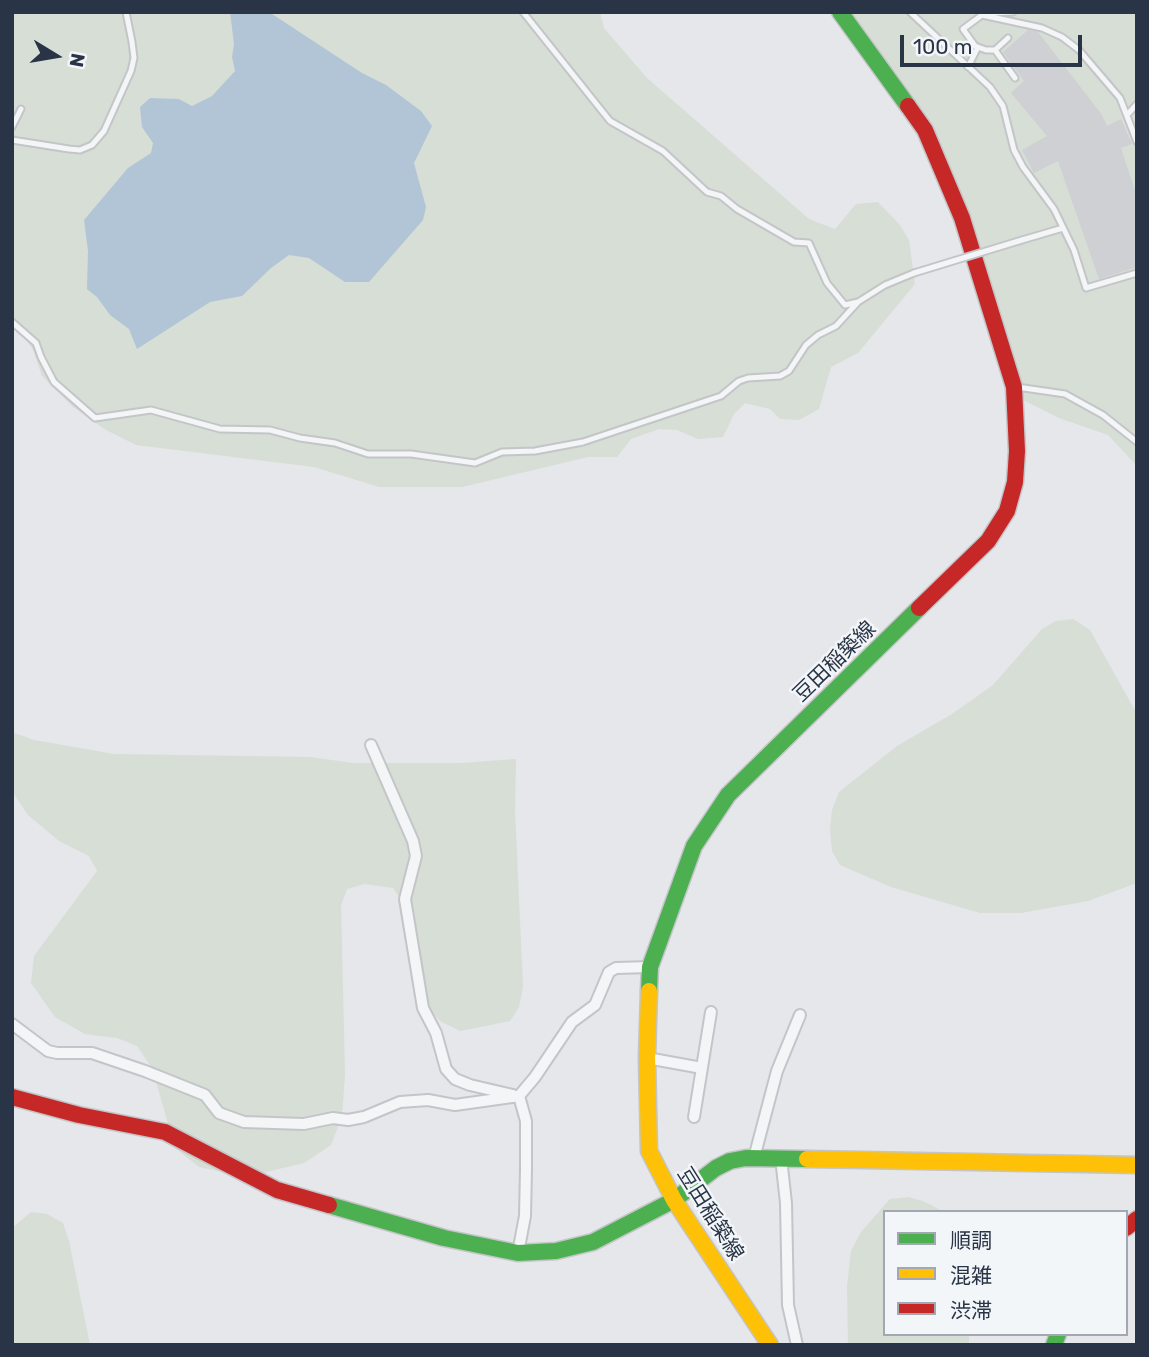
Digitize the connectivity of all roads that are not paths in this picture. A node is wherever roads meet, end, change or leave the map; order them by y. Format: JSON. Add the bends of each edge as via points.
{"nodes":[{"id":1,"x":125,"y":12,"type":"edge"},
{"id":2,"x":523,"y":12,"type":"edge"},
{"id":3,"x":840,"y":12,"type":"edge"},
{"id":4,"x":910,"y":12,"type":"edge"},
{"id":5,"x":1013,"y":12,"type":"edge"},
{"id":6,"x":989,"y":14,"type":"edge"},
{"id":7,"x":1008,"y":38,"type":"dead end"},
{"id":8,"x":978,"y":47,"type":"junction"},
{"id":9,"x":995,"y":50,"type":"junction"},
{"id":10,"x":968,"y":67,"type":"junction"},
{"id":11,"x":1016,"y":78,"type":"dead end"},
{"id":12,"x":1137,"y":104,"type":"edge"},
{"id":13,"x":21,"y":109,"type":"dead end"},
{"id":14,"x":1127,"y":115,"type":"junction"},
{"id":15,"x":12,"y":127,"type":"edge"},
{"id":16,"x":12,"y":140,"type":"edge"},
{"id":17,"x":1137,"y":142,"type":"edge"},
{"id":18,"x":1063,"y":228,"type":"junction"},
{"id":19,"x":1137,"y":273,"type":"edge"},
{"id":20,"x":858,"y":302,"type":"junction"},
{"id":21,"x":12,"y":322,"type":"edge"},
{"id":22,"x":1014,"y":387,"type":"junction"},
{"id":23,"x":1137,"y":442,"type":"edge"},
{"id":24,"x":371,"y":745,"type":"dead end"},
{"id":25,"x":650,"y":967,"type":"junction"},
{"id":26,"x":712,"y":1012,"type":"dead end"},
{"id":27,"x":800,"y":1015,"type":"dead end"},
{"id":28,"x":12,"y":1024,"type":"edge"},
{"id":29,"x":647,"y":1058,"type":"junction"},
{"id":30,"x":702,"y":1068,"type":"junction"},
{"id":31,"x":519,"y":1096,"type":"junction"},
{"id":32,"x":12,"y":1097,"type":"edge"},
{"id":33,"x":694,"y":1117,"type":"dead end"},
{"id":34,"x":754,"y":1158,"type":"junction"},
{"id":35,"x":782,"y":1158,"type":"junction"},
{"id":36,"x":1137,"y":1165,"type":"edge"},
{"id":37,"x":674,"y":1200,"type":"junction"},
{"id":38,"x":518,"y":1254,"type":"junction"},
{"id":39,"x":770,"y":1345,"type":"edge"},
{"id":40,"x":797,"y":1345,"type":"edge"}],
"edges":[{"from":1,"to":16,"type":"lane","via":[[134,58],[131,71],[104,131],[92,145],[80,150]]},
{"from":2,"to":20,"type":"lane","via":[[610,121],[663,151],[707,192],[722,196],[794,242],[809,243],[835,295],[845,305]]},
{"from":3,"to":22,"type":"main road","name":"豆田稲築線","via":[[925,130],[962,218]]},
{"from":4,"to":10,"type":"lane"},
{"from":5,"to":6,"type":"lane"},
{"from":6,"to":8,"type":"lane","via":[[963,29]]},
{"from":6,"to":14,"type":"lane","via":[[1042,28],[1079,50],[1120,98]]},
{"from":7,"to":9,"type":"lane"},
{"from":8,"to":9,"type":"lane"},
{"from":8,"to":10,"type":"lane"},
{"from":9,"to":11,"type":"lane"},
{"from":10,"to":18,"type":"lane","via":[[1003,106],[1014,150]]},
{"from":12,"to":14,"type":"lane"},
{"from":13,"to":15,"type":"lane"},
{"from":14,"to":17,"type":"lane"},
{"from":18,"to":19,"type":"lane","via":[[1086,288]]},
{"from":18,"to":20,"type":"lane","bridge":true,"via":[[914,273]]},
{"from":20,"to":21,"type":"lane","via":[[836,326],[806,345],[789,371],[780,376],[739,381],[721,397],[583,442],[502,452],[475,463],[411,454],[368,454],[270,430],[220,429],[151,410],[94,418],[54,382],[36,343]]},
{"from":22,"to":23,"type":"lane","via":[[1065,394],[1103,415]]},
{"from":22,"to":25,"type":"main road","name":"豆田稲築線","via":[[1015,482],[1007,510],[988,541],[728,795],[694,846]]},
{"from":24,"to":31,"type":"street","via":[[413,841],[416,856],[405,899],[423,1008],[446,1069],[470,1085]]},
{"from":25,"to":29,"type":"main road","name":"豆田稲築線"},
{"from":25,"to":31,"type":"street","via":[[609,972],[595,1005],[572,1022]]},
{"from":26,"to":30,"type":"street"},
{"from":27,"to":34,"type":"street","via":[[777,1071]]},
{"from":28,"to":31,"type":"street","via":[[48,1051],[92,1053],[145,1071],[205,1095],[219,1113],[244,1122],[348,1120],[400,1102],[456,1105]]},
{"from":29,"to":30,"type":"street"},
{"from":29,"to":37,"type":"main road","name":"豆田稲築線","via":[[649,1151]]},
{"from":30,"to":33,"type":"street"},
{"from":31,"to":38,"type":"street","via":[[526,1121],[526,1182]]},
{"from":32,"to":38,"type":"main road","via":[[165,1132],[277,1190],[444,1238]]},
{"from":34,"to":35,"type":"main road"},
{"from":34,"to":37,"type":"main road","via":[[716,1168]]},
{"from":35,"to":36,"type":"main road"},
{"from":35,"to":40,"type":"street","via":[[788,1305]]},
{"from":37,"to":38,"type":"main road","via":[[593,1242]]},
{"from":37,"to":39,"type":"main road","name":"豆田稲築線"}]}
